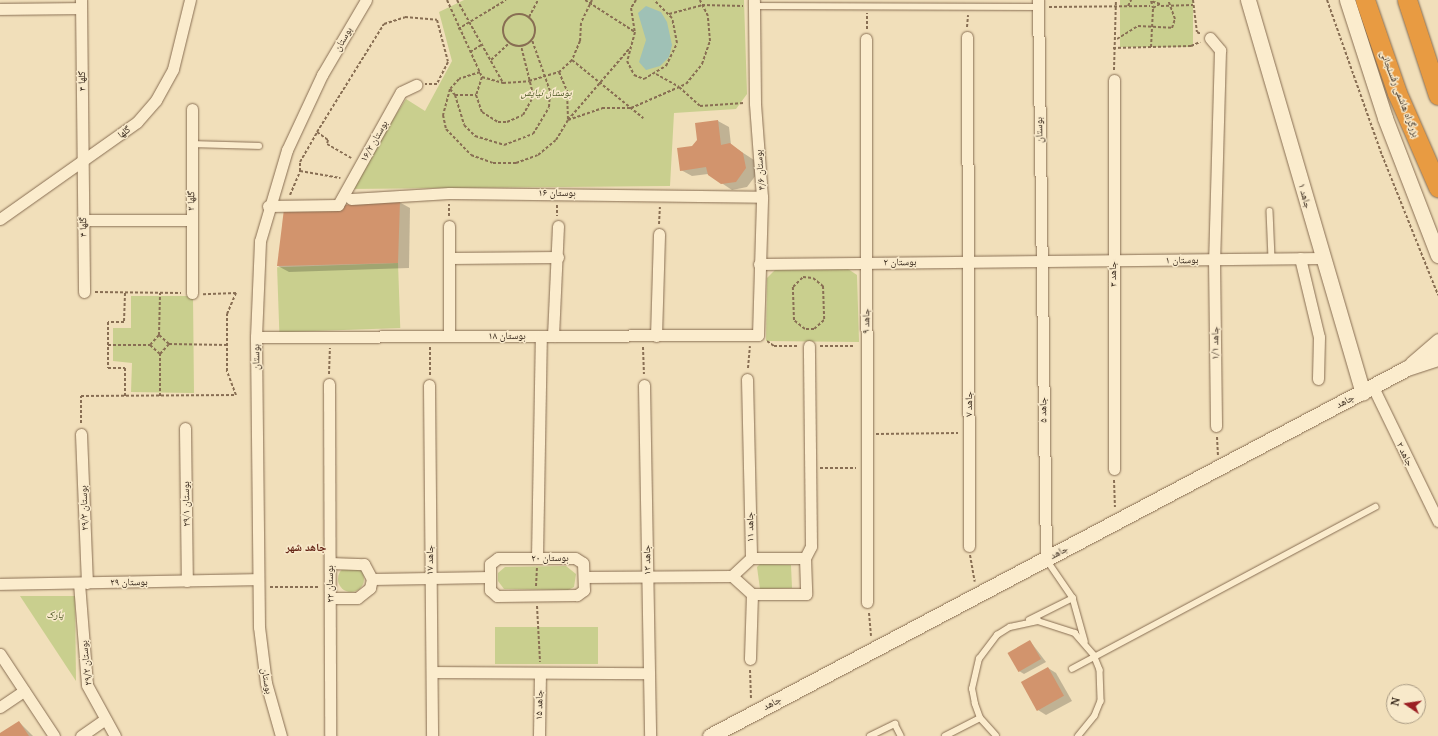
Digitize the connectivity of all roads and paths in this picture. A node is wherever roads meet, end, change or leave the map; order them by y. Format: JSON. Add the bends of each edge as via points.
{"nodes":[{"id":1,"x":190,"y":0,"type":"edge"},
{"id":2,"x":366,"y":0,"type":"edge"},
{"id":3,"x":447,"y":0,"type":"edge"},
{"id":4,"x":457,"y":0,"type":"edge"},
{"id":5,"x":506,"y":0,"type":"edge"},
{"id":6,"x":538,"y":0,"type":"edge"},
{"id":7,"x":585,"y":0,"type":"edge"},
{"id":8,"x":592,"y":0,"type":"edge"},
{"id":9,"x":636,"y":0,"type":"edge"},
{"id":10,"x":654,"y":0,"type":"edge"},
{"id":11,"x":700,"y":0,"type":"edge"},
{"id":12,"x":1116,"y":0,"type":"edge"},
{"id":13,"x":1131,"y":0,"type":"edge"},
{"id":14,"x":1168,"y":0,"type":"edge"},
{"id":15,"x":1194,"y":0,"type":"edge"},
{"id":16,"x":1248,"y":0,"type":"edge"},
{"id":17,"x":1327,"y":0,"type":"edge"},
{"id":18,"x":1347,"y":0,"type":"edge"},
{"id":19,"x":1365,"y":0,"type":"edge"},
{"id":20,"x":1406,"y":0,"type":"edge"},
{"id":21,"x":1155,"y":1,"type":"edge"},
{"id":22,"x":590,"y":3,"type":"junction"},
{"id":23,"x":753,"y":3,"type":"edge"},
{"id":24,"x":1038,"y":3,"type":"edge"},
{"id":25,"x":81,"y":4,"type":"edge"},
{"id":26,"x":702,"y":5,"type":"junction"},
{"id":27,"x":1193,"y":5,"type":"junction"},
{"id":28,"x":867,"y":6,"type":"junction"},
{"id":29,"x":968,"y":6,"type":"junction"},
{"id":30,"x":1117,"y":6,"type":"junction"},
{"id":31,"x":1128,"y":6,"type":"junction"},
{"id":32,"x":1150,"y":6,"type":"junction"},
{"id":33,"x":1161,"y":6,"type":"junction"},
{"id":34,"x":1168,"y":6,"type":"junction"},
{"id":35,"x":1153,"y":8,"type":"junction"},
{"id":36,"x":0,"y":9,"type":"edge"},
{"id":37,"x":669,"y":14,"type":"junction"},
{"id":38,"x":529,"y":17,"type":"junction"},
{"id":39,"x":471,"y":23,"type":"junction"},
{"id":40,"x":1151,"y":28,"type":"junction"},
{"id":41,"x":458,"y":29,"type":"junction"},
{"id":42,"x":635,"y":32,"type":"junction"},
{"id":43,"x":967,"y":37,"type":"joint"},
{"id":44,"x":1210,"y":38,"type":"junction"},
{"id":45,"x":1117,"y":39,"type":"junction"},
{"id":46,"x":532,"y":40,"type":"junction"},
{"id":47,"x":866,"y":40,"type":"joint"},
{"id":48,"x":509,"y":43,"type":"junction"},
{"id":49,"x":483,"y":44,"type":"junction"},
{"id":50,"x":521,"y":46,"type":"junction"},
{"id":51,"x":1151,"y":47,"type":"junction"},
{"id":52,"x":630,"y":48,"type":"junction"},
{"id":53,"x":1113,"y":48,"type":"junction"},
{"id":54,"x":470,"y":52,"type":"junction"},
{"id":55,"x":491,"y":60,"type":"junction"},
{"id":56,"x":572,"y":60,"type":"junction"},
{"id":57,"x":480,"y":72,"type":"junction"},
{"id":58,"x":559,"y":72,"type":"junction"},
{"id":59,"x":656,"y":74,"type":"junction"},
{"id":60,"x":546,"y":76,"type":"junction"},
{"id":61,"x":482,"y":77,"type":"junction"},
{"id":62,"x":1114,"y":80,"type":"joint"},
{"id":63,"x":530,"y":82,"type":"junction"},
{"id":64,"x":600,"y":82,"type":"junction"},
{"id":65,"x":503,"y":83,"type":"junction"},
{"id":66,"x":416,"y":85,"type":"joint"},
{"id":67,"x":679,"y":87,"type":"junction"},
{"id":68,"x":450,"y":89,"type":"junction"},
{"id":69,"x":455,"y":95,"type":"junction"},
{"id":70,"x":476,"y":95,"type":"junction"},
{"id":71,"x":1438,"y":95,"type":"edge"},
{"id":72,"x":754,"y":103,"type":"junction"},
{"id":73,"x":631,"y":108,"type":"junction"},
{"id":74,"x":192,"y":109,"type":"dead end"},
{"id":75,"x":643,"y":118,"type":"dead end"},
{"id":76,"x":568,"y":120,"type":"junction"},
{"id":77,"x":317,"y":132,"type":"junction"},
{"id":78,"x":192,"y":144,"type":"junction"},
{"id":79,"x":259,"y":146,"type":"dead end"},
{"id":80,"x":82,"y":162,"type":"junction"},
{"id":81,"x":361,"y":164,"type":"junction"},
{"id":82,"x":300,"y":171,"type":"junction"},
{"id":83,"x":353,"y":178,"type":"junction"},
{"id":84,"x":1438,"y":187,"type":"edge"},
{"id":85,"x":449,"y":193,"type":"junction"},
{"id":86,"x":556,"y":193,"type":"junction"},
{"id":87,"x":660,"y":194,"type":"junction"},
{"id":88,"x":762,"y":197,"type":"junction"},
{"id":89,"x":351,"y":199,"type":"dead end"},
{"id":90,"x":268,"y":206,"type":"junction"},
{"id":91,"x":286,"y":206,"type":"junction"},
{"id":92,"x":1270,"y":211,"type":"dead end"},
{"id":93,"x":0,"y":220,"type":"edge"},
{"id":94,"x":83,"y":220,"type":"junction"},
{"id":95,"x":191,"y":220,"type":"junction"},
{"id":96,"x":449,"y":226,"type":"joint"},
{"id":97,"x":558,"y":226,"type":"joint"},
{"id":98,"x":659,"y":234,"type":"joint"},
{"id":99,"x":1438,"y":255,"type":"edge"},
{"id":100,"x":558,"y":257,"type":"junction"},
{"id":101,"x":449,"y":258,"type":"junction"},
{"id":102,"x":1300,"y":258,"type":"junction"},
{"id":103,"x":1323,"y":258,"type":"junction"},
{"id":104,"x":1214,"y":259,"type":"junction"},
{"id":105,"x":1272,"y":259,"type":"junction"},
{"id":106,"x":1113,"y":260,"type":"junction"},
{"id":107,"x":1041,"y":261,"type":"junction"},
{"id":108,"x":969,"y":262,"type":"junction"},
{"id":109,"x":866,"y":263,"type":"junction"},
{"id":110,"x":759,"y":264,"type":"junction"},
{"id":111,"x":808,"y":278,"type":"joint"},
{"id":112,"x":84,"y":292,"type":"joint"},
{"id":113,"x":124,"y":293,"type":"junction"},
{"id":114,"x":160,"y":293,"type":"junction"},
{"id":115,"x":192,"y":293,"type":"junction"},
{"id":116,"x":1438,"y":296,"type":"edge"},
{"id":117,"x":159,"y":335,"type":"junction"},
{"id":118,"x":755,"y":335,"type":"junction"},
{"id":119,"x":431,"y":336,"type":"junction"},
{"id":120,"x":449,"y":336,"type":"junction"},
{"id":121,"x":541,"y":336,"type":"junction"},
{"id":122,"x":554,"y":336,"type":"junction"},
{"id":123,"x":643,"y":336,"type":"junction"},
{"id":124,"x":656,"y":336,"type":"junction"},
{"id":125,"x":256,"y":337,"type":"junction"},
{"id":126,"x":330,"y":337,"type":"junction"},
{"id":127,"x":1438,"y":341,"type":"edge"},
{"id":128,"x":169,"y":344,"type":"junction"},
{"id":129,"x":228,"y":344,"type":"junction"},
{"id":130,"x":108,"y":345,"type":"junction"},
{"id":131,"x":150,"y":345,"type":"junction"},
{"id":132,"x":809,"y":346,"type":"dead end"},
{"id":133,"x":160,"y":354,"type":"junction"},
{"id":134,"x":1438,"y":358,"type":"edge"},
{"id":135,"x":1407,"y":368,"type":"junction"},
{"id":136,"x":747,"y":379,"type":"joint"},
{"id":137,"x":1318,"y":379,"type":"dead end"},
{"id":138,"x":329,"y":384,"type":"joint"},
{"id":139,"x":429,"y":384,"type":"joint"},
{"id":140,"x":644,"y":385,"type":"joint"},
{"id":141,"x":1368,"y":389,"type":"junction"},
{"id":142,"x":125,"y":396,"type":"junction"},
{"id":143,"x":160,"y":396,"type":"junction"},
{"id":144,"x":1216,"y":426,"type":"joint"},
{"id":145,"x":185,"y":428,"type":"dead end"},
{"id":146,"x":969,"y":433,"type":"junction"},
{"id":147,"x":81,"y":434,"type":"joint"},
{"id":148,"x":866,"y":434,"type":"junction"},
{"id":149,"x":867,"y":467,"type":"junction"},
{"id":150,"x":810,"y":468,"type":"junction"},
{"id":151,"x":1219,"y":468,"type":"junction"},
{"id":152,"x":1114,"y":469,"type":"joint"},
{"id":153,"x":1375,"y":507,"type":"dead end"},
{"id":154,"x":1438,"y":521,"type":"edge"},
{"id":155,"x":1116,"y":522,"type":"junction"},
{"id":156,"x":968,"y":546,"type":"joint"},
{"id":157,"x":537,"y":558,"type":"junction"},
{"id":158,"x":751,"y":558,"type":"junction"},
{"id":159,"x":805,"y":558,"type":"junction"},
{"id":160,"x":1046,"y":559,"type":"junction"},
{"id":161,"x":330,"y":563,"type":"junction"},
{"id":162,"x":647,"y":576,"type":"junction"},
{"id":163,"x":732,"y":576,"type":"junction"},
{"id":164,"x":584,"y":577,"type":"junction"},
{"id":165,"x":431,"y":578,"type":"junction"},
{"id":166,"x":490,"y":578,"type":"junction"},
{"id":167,"x":372,"y":580,"type":"junction"},
{"id":168,"x":187,"y":581,"type":"junction"},
{"id":169,"x":83,"y":583,"type":"junction"},
{"id":170,"x":258,"y":583,"type":"junction"},
{"id":171,"x":0,"y":584,"type":"edge"},
{"id":172,"x":330,"y":593,"type":"junction"},
{"id":173,"x":752,"y":594,"type":"junction"},
{"id":174,"x":536,"y":595,"type":"junction"},
{"id":175,"x":978,"y":595,"type":"junction"},
{"id":176,"x":1073,"y":598,"type":"junction"},
{"id":177,"x":868,"y":602,"type":"joint"},
{"id":178,"x":1024,"y":622,"type":"junction"},
{"id":179,"x":1085,"y":642,"type":"junction"},
{"id":180,"x":872,"y":650,"type":"junction"},
{"id":181,"x":0,"y":654,"type":"edge"},
{"id":182,"x":1094,"y":655,"type":"junction"},
{"id":183,"x":750,"y":659,"type":"joint"},
{"id":184,"x":1072,"y":669,"type":"dead end"},
{"id":185,"x":432,"y":672,"type":"junction"},
{"id":186,"x":540,"y":673,"type":"junction"},
{"id":187,"x":648,"y":674,"type":"junction"},
{"id":188,"x":24,"y":691,"type":"junction"},
{"id":189,"x":0,"y":707,"type":"edge"},
{"id":190,"x":751,"y":714,"type":"junction"},
{"id":191,"x":980,"y":718,"type":"junction"},
{"id":192,"x":104,"y":720,"type":"junction"},
{"id":193,"x":54,"y":736,"type":"edge"},
{"id":194,"x":81,"y":736,"type":"edge"},
{"id":195,"x":115,"y":736,"type":"edge"},
{"id":196,"x":281,"y":736,"type":"edge"},
{"id":197,"x":330,"y":736,"type":"edge"},
{"id":198,"x":432,"y":736,"type":"edge"},
{"id":199,"x":539,"y":736,"type":"edge"},
{"id":200,"x":650,"y":736,"type":"edge"},
{"id":201,"x":710,"y":736,"type":"edge"},
{"id":202,"x":870,"y":736,"type":"edge"},
{"id":203,"x":901,"y":736,"type":"edge"},
{"id":204,"x":946,"y":736,"type":"edge"},
{"id":205,"x":996,"y":736,"type":"edge"},
{"id":206,"x":1079,"y":736,"type":"edge"}],
"edges":[{"from":1,"to":80,"type":"street","name":"گلها","via":[[173,69],[156,100],[137,122]]},
{"from":2,"to":90,"type":"street","name":"بوستان","via":[[322,75],[287,150]]},
{"from":3,"to":41,"type":"path"},
{"from":4,"to":39,"type":"path"},
{"from":5,"to":39,"type":"path"},
{"from":6,"to":38,"type":"path"},
{"from":7,"to":22,"type":"path"},
{"from":8,"to":22,"type":"path"},
{"from":9,"to":42,"type":"path","via":[[631,8]]},
{"from":10,"to":37,"type":"path"},
{"from":11,"to":26,"type":"path"},
{"from":12,"to":30,"type":"path"},
{"from":13,"to":31,"type":"path"},
{"from":14,"to":34,"type":"path"},
{"from":15,"to":27,"type":"path"},
{"from":16,"to":103,"type":"main road","name":"جاهد ۱"},
{"from":17,"to":116,"type":"path","via":[[1382,155]]},
{"from":18,"to":99,"type":"main road","via":[[1385,118]]},
{"from":19,"to":84,"type":"highway","name":"بزرگراه هاشمی رفسنجانی","via":[[1397,93]]},
{"from":20,"to":71,"type":"highway"},
{"from":21,"to":32,"type":"path","via":[[1151,1]]},
{"from":21,"to":33,"type":"path"},
{"from":22,"to":42,"type":"path"},
{"from":22,"to":56,"type":"path"},
{"from":23,"to":26,"type":"path"},
{"from":23,"to":28,"type":"lane"},
{"from":23,"to":72,"type":"street","name":"بوستان ۴/۶"},
{"from":24,"to":29,"type":"lane"},
{"from":24,"to":30,"type":"path"},
{"from":24,"to":107,"type":"street","name":"بوستان"},
{"from":25,"to":36,"type":"street"},
{"from":25,"to":80,"type":"street","name":"گلها ۳"},
{"from":26,"to":37,"type":"path"},
{"from":26,"to":67,"type":"path","via":[[708,16],[710,41],[702,64]]},
{"from":27,"to":34,"type":"path"},
{"from":27,"to":44,"type":"path","via":[[1196,32]]},
{"from":28,"to":29,"type":"lane"},
{"from":28,"to":47,"type":"path"},
{"from":29,"to":43,"type":"path"},
{"from":30,"to":31,"type":"path"},
{"from":30,"to":45,"type":"path"},
{"from":31,"to":32,"type":"path"},
{"from":32,"to":35,"type":"path"},
{"from":33,"to":34,"type":"path"},
{"from":33,"to":35,"type":"path"},
{"from":34,"to":40,"type":"path","via":[[1175,19],[1172,28]]},
{"from":35,"to":40,"type":"path"},
{"from":37,"to":59,"type":"path","via":[[676,30],[677,43],[673,56]]},
{"from":38,"to":46,"type":"path","via":[[535,28]]},
{"from":38,"to":48,"type":"path","via":[[517,14],[506,20],[503,32]]},
{"from":39,"to":41,"type":"path"},
{"from":39,"to":49,"type":"path"},
{"from":40,"to":45,"type":"path","via":[[1134,27]]},
{"from":40,"to":51,"type":"path"},
{"from":41,"to":54,"type":"path"},
{"from":42,"to":52,"type":"path"},
{"from":43,"to":108,"type":"street","name":"جاهد ۷"},
{"from":44,"to":51,"type":"path","via":[[1191,46]]},
{"from":44,"to":104,"type":"street","name":"جاهد ۱/۱","via":[[1220,50]]},
{"from":45,"to":53,"type":"path"},
{"from":46,"to":50,"type":"path"},
{"from":46,"to":60,"type":"path"},
{"from":47,"to":109,"type":"street","name":"جاهد ۹"},
{"from":48,"to":50,"type":"path"},
{"from":48,"to":55,"type":"path"},
{"from":49,"to":54,"type":"path"},
{"from":49,"to":55,"type":"path"},
{"from":50,"to":63,"type":"path"},
{"from":51,"to":53,"type":"path"},
{"from":52,"to":59,"type":"path","via":[[627,61],[630,72],[644,79]]},
{"from":52,"to":64,"type":"path"},
{"from":53,"to":62,"type":"path"},
{"from":54,"to":57,"type":"path"},
{"from":55,"to":65,"type":"path"},
{"from":56,"to":58,"type":"path"},
{"from":56,"to":64,"type":"path"},
{"from":57,"to":61,"type":"path"},
{"from":57,"to":68,"type":"path","via":[[459,79]]},
{"from":58,"to":60,"type":"path"},
{"from":58,"to":76,"type":"path","via":[[567,91]]},
{"from":59,"to":67,"type":"path"},
{"from":60,"to":63,"type":"path"},
{"from":60,"to":69,"type":"path","via":[[549,107],[543,122],[533,134],[512,143],[489,143],[474,136],[464,125]]},
{"from":61,"to":65,"type":"path"},
{"from":61,"to":70,"type":"path"},
{"from":62,"to":106,"type":"street","name":"جاهد ۳"},
{"from":63,"to":65,"type":"path"},
{"from":63,"to":70,"type":"path","via":[[532,99],[529,108],[516,120],[498,122],[482,112]]},
{"from":64,"to":73,"type":"path"},
{"from":64,"to":76,"type":"path"},
{"from":66,"to":77,"type":"path","via":[[437,84],[448,62],[437,20],[405,17],[384,24]]},
{"from":66,"to":81,"type":"street","name":"بوستان ۱۶/۲","via":[[401,92]]},
{"from":67,"to":72,"type":"path","via":[[700,106]]},
{"from":67,"to":73,"type":"path"},
{"from":68,"to":69,"type":"path"},
{"from":68,"to":76,"type":"path","via":[[443,116],[446,129],[471,155],[493,163],[516,163],[538,155],[556,140]]},
{"from":69,"to":70,"type":"path"},
{"from":72,"to":88,"type":"street","name":"بوستان ۴/۶"},
{"from":73,"to":75,"type":"path"},
{"from":73,"to":76,"type":"path","via":[[602,108]]},
{"from":74,"to":78,"type":"street","name":"گلها ۲"},
{"from":77,"to":81,"type":"path","via":[[328,140],[327,144]]},
{"from":77,"to":82,"type":"path","via":[[300,162]]},
{"from":78,"to":79,"type":"lane"},
{"from":78,"to":95,"type":"street","name":"گلها ۲"},
{"from":80,"to":93,"type":"street","name":"گلها"},
{"from":80,"to":94,"type":"street","name":"گلها ۴"},
{"from":81,"to":83,"type":"street","name":"بوستان ۱۶/۲"},
{"from":82,"to":83,"type":"path","via":[[329,178]]},
{"from":82,"to":91,"type":"path"},
{"from":83,"to":91,"type":"street","name":"بوستان ۱۶/۲","via":[[338,205]]},
{"from":85,"to":86,"type":"street","name":"بوستان ۱۶"},
{"from":85,"to":89,"type":"street","name":"بوستان ۱۶"},
{"from":85,"to":96,"type":"path"},
{"from":86,"to":87,"type":"street","name":"بوستان ۱۶"},
{"from":86,"to":97,"type":"path"},
{"from":87,"to":88,"type":"street","name":"بوستان ۱۶"},
{"from":87,"to":98,"type":"path"},
{"from":88,"to":110,"type":"street","name":"بوستان ۴/۶"},
{"from":90,"to":91,"type":"street"},
{"from":90,"to":125,"type":"street","name":"بوستان","via":[[260,242]]},
{"from":92,"to":105,"type":"lane"},
{"from":94,"to":95,"type":"street"},
{"from":94,"to":112,"type":"street","name":"گلها ۴"},
{"from":95,"to":115,"type":"street","name":"گلها ۲"},
{"from":96,"to":101,"type":"street"},
{"from":97,"to":100,"type":"street"},
{"from":98,"to":124,"type":"street"},
{"from":100,"to":101,"type":"street"},
{"from":100,"to":122,"type":"street"},
{"from":101,"to":120,"type":"street"},
{"from":102,"to":103,"type":"street","name":"بوستان ۱"},
{"from":102,"to":105,"type":"street","name":"بوستان ۱"},
{"from":102,"to":137,"type":"street","via":[[1319,337]]},
{"from":103,"to":141,"type":"main road","name":"جاهد ۱"},
{"from":104,"to":105,"type":"street","name":"بوستان ۱"},
{"from":104,"to":106,"type":"street","name":"بوستان ۱"},
{"from":104,"to":144,"type":"street","name":"جاهد ۱/۱"},
{"from":106,"to":107,"type":"street","name":"بوستان ۱"},
{"from":106,"to":152,"type":"street","name":"جاهد ۳"},
{"from":107,"to":108,"type":"street","name":"بوستان ۲"},
{"from":107,"to":160,"type":"street","name":"جاهد ۵"},
{"from":108,"to":109,"type":"street","name":"بوستان ۲"},
{"from":108,"to":146,"type":"street","name":"جاهد ۷"},
{"from":109,"to":110,"type":"street","name":"بوستان ۲"},
{"from":109,"to":148,"type":"street","name":"جاهد ۹"},
{"from":110,"to":118,"type":"street","name":"بوستان ۴/۶"},
{"from":111,"to":111,"type":"path","via":[[793,287],[794,320],[805,329],[814,329],[824,320],[823,286]]},
{"from":112,"to":113,"type":"path"},
{"from":113,"to":114,"type":"path"},
{"from":113,"to":130,"type":"path","via":[[124,322],[108,322]]},
{"from":114,"to":115,"type":"path"},
{"from":114,"to":117,"type":"path"},
{"from":115,"to":129,"type":"path","via":[[236,294],[228,314]]},
{"from":117,"to":128,"type":"path"},
{"from":117,"to":131,"type":"path"},
{"from":118,"to":124,"type":"street","name":"بوستان ۱۸"},
{"from":118,"to":136,"type":"path"},
{"from":119,"to":120,"type":"street","name":"بوستان ۱۸"},
{"from":119,"to":126,"type":"street","name":"بوستان ۱۸"},
{"from":119,"to":139,"type":"path"},
{"from":120,"to":121,"type":"street","name":"بوستان ۱۸"},
{"from":121,"to":122,"type":"street","name":"بوستان ۱۸"},
{"from":121,"to":157,"type":"street"},
{"from":122,"to":123,"type":"street","name":"بوستان ۱۸"},
{"from":123,"to":124,"type":"street","name":"بوستان ۱۸"},
{"from":123,"to":140,"type":"path"},
{"from":125,"to":126,"type":"street","name":"بوستان ۱۸"},
{"from":125,"to":170,"type":"street","name":"بوستان"},
{"from":126,"to":138,"type":"path"},
{"from":127,"to":135,"type":"main road","name":"جاهد"},
{"from":128,"to":129,"type":"path"},
{"from":128,"to":133,"type":"path"},
{"from":129,"to":143,"type":"path","via":[[227,371],[236,395]]},
{"from":130,"to":131,"type":"path"},
{"from":130,"to":142,"type":"path","via":[[108,368],[125,368]]},
{"from":131,"to":133,"type":"path"},
{"from":132,"to":150,"type":"street"},
{"from":133,"to":143,"type":"path"},
{"from":134,"to":135,"type":"main road","name":"جاهد"},
{"from":135,"to":141,"type":"main road","name":"جاهد"},
{"from":136,"to":158,"type":"street","name":"جاهد ۱۱"},
{"from":138,"to":161,"type":"street","name":"بوستان ۲۲"},
{"from":139,"to":165,"type":"street","name":"جاهد ۱۷"},
{"from":140,"to":162,"type":"street","name":"جاهد ۱۳"},
{"from":141,"to":151,"type":"main road","name":"جاهد"},
{"from":141,"to":154,"type":"street","name":"جاهد ۲"},
{"from":142,"to":143,"type":"path"},
{"from":142,"to":147,"type":"path","via":[[81,396]]},
{"from":144,"to":151,"type":"path"},
{"from":145,"to":168,"type":"street","name":"بوستان ۲۹/۱"},
{"from":146,"to":148,"type":"path"},
{"from":146,"to":156,"type":"street","name":"جاهد ۷"},
{"from":147,"to":169,"type":"street","name":"بوستان ۲۹/۳"},
{"from":148,"to":149,"type":"street","name":"جاهد ۹"},
{"from":149,"to":150,"type":"path"},
{"from":149,"to":177,"type":"street","name":"جاهد ۹"},
{"from":150,"to":159,"type":"street","via":[[812,546]]},
{"from":151,"to":155,"type":"main road","name":"جاهد"},
{"from":152,"to":155,"type":"path"},
{"from":153,"to":182,"type":"lane"},
{"from":155,"to":160,"type":"main road","name":"جاهد"},
{"from":156,"to":175,"type":"path"},
{"from":157,"to":164,"type":"street","name":"بوستان ۲۰","via":[[575,558],[583,563]]},
{"from":157,"to":166,"type":"street","name":"بوستان ۲۰","via":[[498,558],[490,564]]},
{"from":157,"to":174,"type":"path"},
{"from":158,"to":159,"type":"street"},
{"from":158,"to":163,"type":"street"},
{"from":159,"to":173,"type":"street","via":[[806,594]]},
{"from":160,"to":175,"type":"main road","name":"جاهد"},
{"from":160,"to":176,"type":"lane"},
{"from":161,"to":167,"type":"street","via":[[364,564]]},
{"from":161,"to":172,"type":"street","name":"بوستان ۲۲"},
{"from":162,"to":163,"type":"street"},
{"from":162,"to":164,"type":"street"},
{"from":162,"to":187,"type":"street","name":"جاهد ۱۳"},
{"from":163,"to":173,"type":"street"},
{"from":164,"to":174,"type":"street","via":[[584,590],[577,595]]},
{"from":165,"to":166,"type":"street"},
{"from":165,"to":167,"type":"street"},
{"from":165,"to":185,"type":"street","name":"جاهد ۱۷"},
{"from":166,"to":174,"type":"street","via":[[490,590],[497,596]]},
{"from":167,"to":172,"type":"street","via":[[370,588],[357,598]]},
{"from":168,"to":169,"type":"street","name":"بوستان ۲۹"},
{"from":168,"to":170,"type":"street","name":"بوستان ۲۹"},
{"from":169,"to":171,"type":"street","name":"بوستان ۲۹"},
{"from":169,"to":192,"type":"street","name":"بوستان ۲۹/۲","via":[[87,685]]},
{"from":170,"to":172,"type":"path"},
{"from":170,"to":196,"type":"street","name":"بوستان","via":[[266,683]]},
{"from":172,"to":197,"type":"street","name":"بوستان ۲۲"},
{"from":173,"to":183,"type":"street"},
{"from":174,"to":186,"type":"path"},
{"from":175,"to":180,"type":"main road","name":"جاهد"},
{"from":176,"to":178,"type":"lane"},
{"from":176,"to":179,"type":"lane"},
{"from":177,"to":180,"type":"path"},
{"from":178,"to":179,"type":"lane","via":[[1063,627]]},
{"from":178,"to":191,"type":"lane","via":[[997,635],[978,659],[972,689]]},
{"from":179,"to":182,"type":"lane"},
{"from":180,"to":190,"type":"main road","name":"جاهد"},
{"from":181,"to":188,"type":"street"},
{"from":182,"to":184,"type":"lane"},
{"from":182,"to":206,"type":"lane","via":[[1100,670],[1101,701],[1095,716]]},
{"from":183,"to":190,"type":"path"},
{"from":185,"to":186,"type":"street"},
{"from":185,"to":198,"type":"street","name":"جاهد ۱۷"},
{"from":186,"to":187,"type":"street"},
{"from":186,"to":199,"type":"street","name":"جاهد ۱۵"},
{"from":187,"to":200,"type":"street","name":"جاهد ۱۳"},
{"from":188,"to":189,"type":"street"},
{"from":188,"to":193,"type":"street"},
{"from":190,"to":201,"type":"main road","name":"جاهد"},
{"from":191,"to":204,"type":"lane"},
{"from":191,"to":205,"type":"lane"},
{"from":192,"to":194,"type":"street"},
{"from":192,"to":195,"type":"street","name":"بوستان ۲۹/۲"},
{"from":202,"to":203,"type":"lane","via":[[895,724]]}]}
